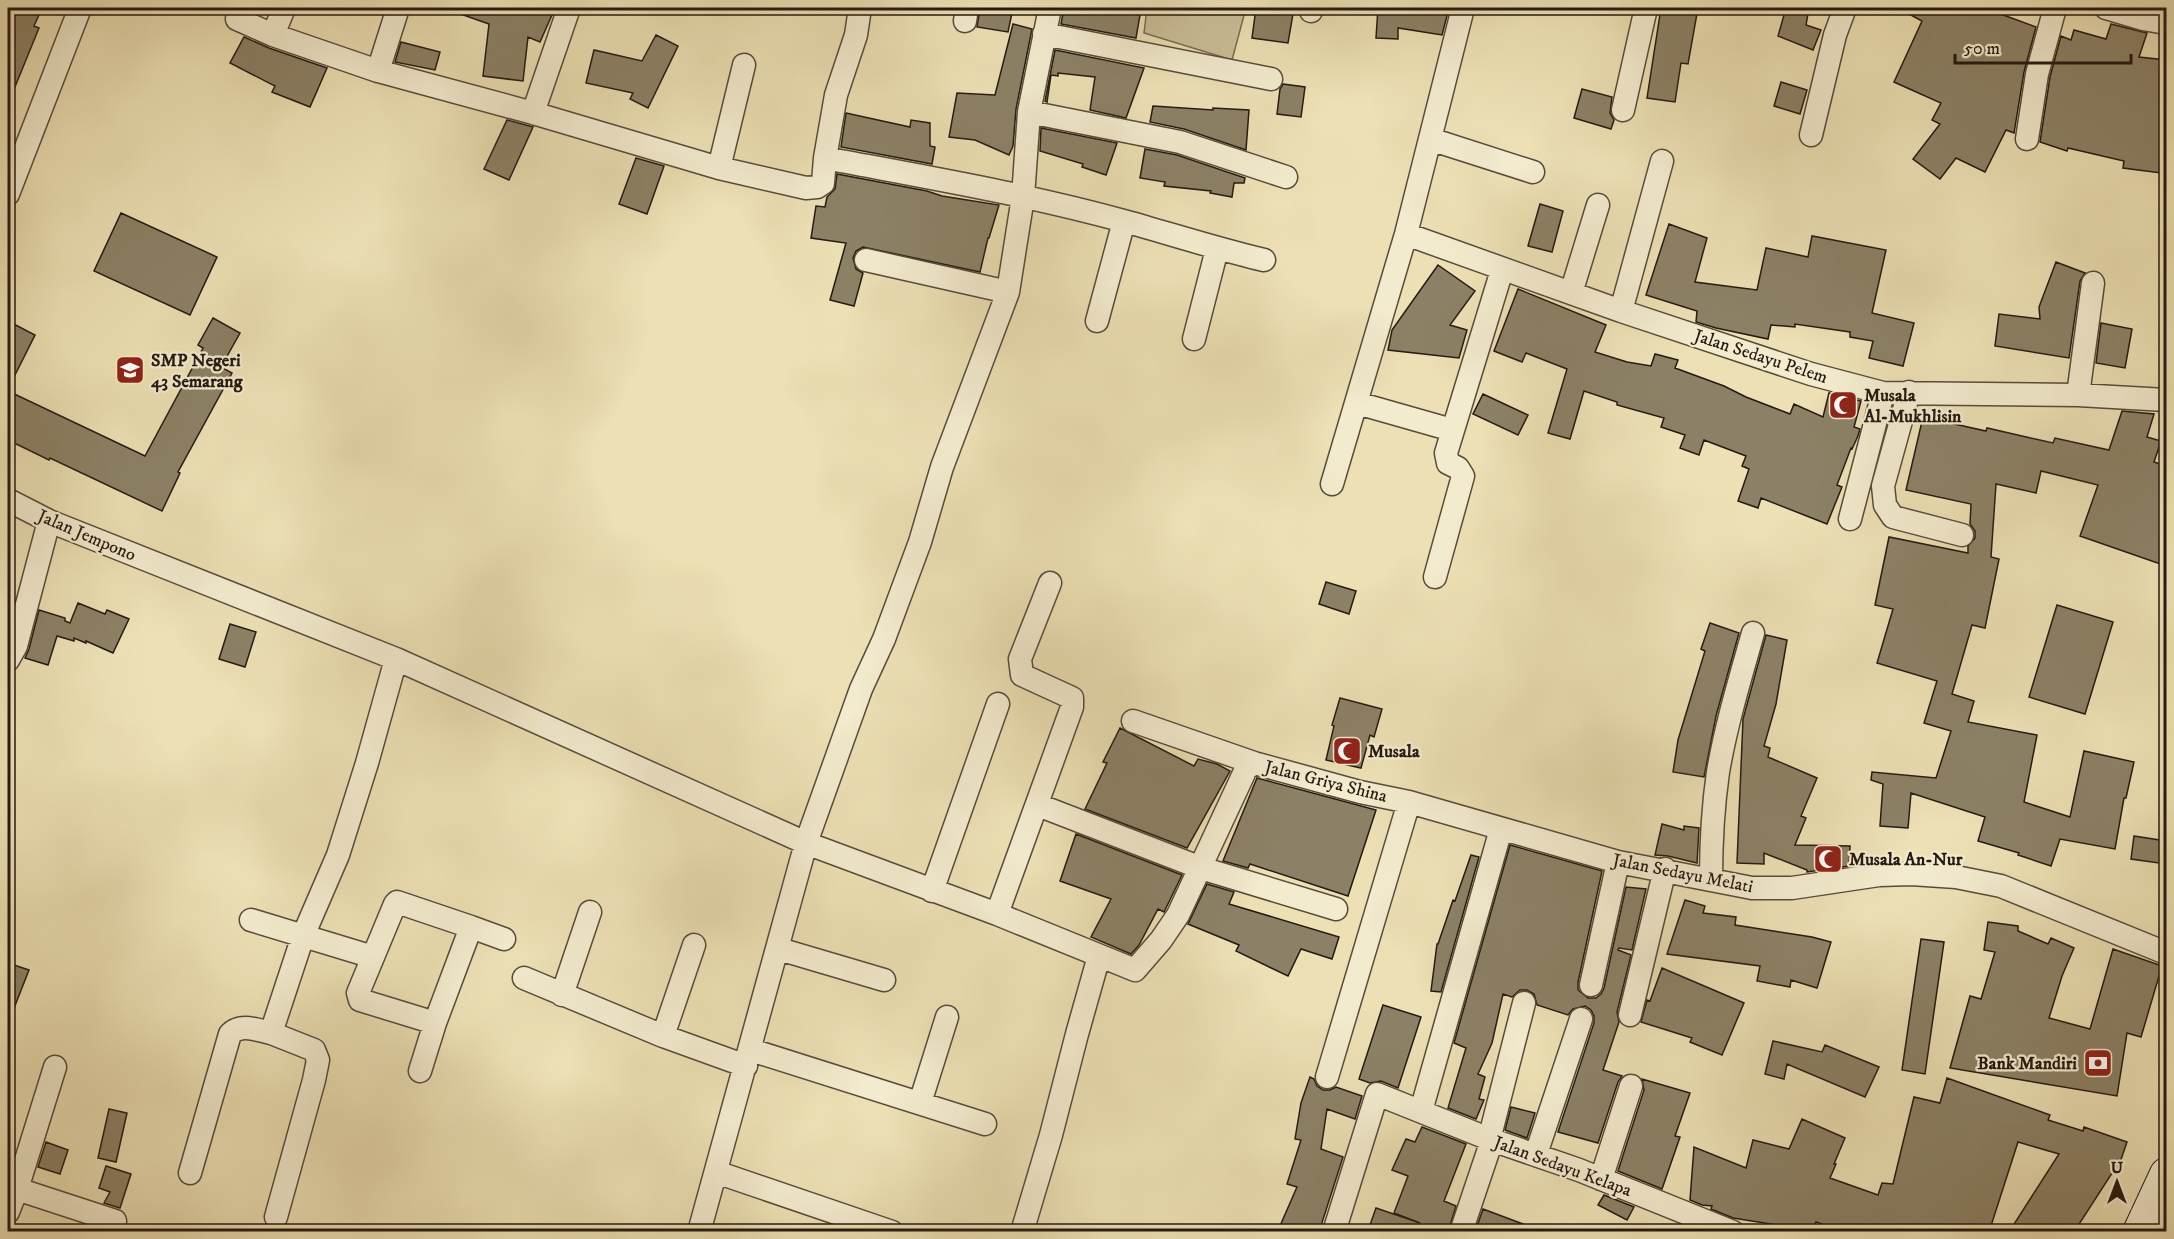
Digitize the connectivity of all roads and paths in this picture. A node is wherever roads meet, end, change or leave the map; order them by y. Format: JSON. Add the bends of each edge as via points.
{"nodes":[{"id":1,"x":80,"y":8,"type":"edge"},
{"id":2,"x":284,"y":8,"type":"edge"},
{"id":3,"x":398,"y":8,"type":"edge"},
{"id":4,"x":569,"y":8,"type":"edge"},
{"id":5,"x":860,"y":8,"type":"edge"},
{"id":6,"x":1050,"y":8,"type":"edge"},
{"id":7,"x":1463,"y":8,"type":"edge"},
{"id":8,"x":1646,"y":8,"type":"edge"},
{"id":9,"x":1845,"y":8,"type":"edge"},
{"id":10,"x":2055,"y":8,"type":"edge"},
{"id":11,"x":2106,"y":8,"type":"edge"},
{"id":12,"x":237,"y":19,"type":"dead end"},
{"id":13,"x":2166,"y":23,"type":"edge"},
{"id":14,"x":273,"y":34,"type":"junction"},
{"id":15,"x":1044,"y":34,"type":"junction"},
{"id":16,"x":744,"y":65,"type":"dead end"},
{"id":17,"x":378,"y":71,"type":"junction"},
{"id":18,"x":1271,"y":79,"type":"dead end"},
{"id":19,"x":1623,"y":110,"type":"dead end"},
{"id":20,"x":1029,"y":111,"type":"junction"},
{"id":21,"x":534,"y":113,"type":"junction"},
{"id":22,"x":1811,"y":135,"type":"dead end"},
{"id":23,"x":1430,"y":139,"type":"junction"},
{"id":24,"x":2027,"y":139,"type":"dead end"},
{"id":25,"x":825,"y":158,"type":"junction"},
{"id":26,"x":1662,"y":161,"type":"dead end"},
{"id":27,"x":719,"y":168,"type":"junction"},
{"id":28,"x":1533,"y":172,"type":"dead end"},
{"id":29,"x":1286,"y":177,"type":"dead end"},
{"id":30,"x":8,"y":194,"type":"edge"},
{"id":31,"x":1023,"y":197,"type":"junction"},
{"id":32,"x":1598,"y":205,"type":"dead end"},
{"id":33,"x":1124,"y":221,"type":"junction"},
{"id":34,"x":1406,"y":234,"type":"junction"},
{"id":35,"x":1217,"y":249,"type":"junction"},
{"id":36,"x":866,"y":260,"type":"dead end"},
{"id":37,"x":1264,"y":260,"type":"dead end"},
{"id":38,"x":1502,"y":270,"type":"junction"},
{"id":39,"x":2093,"y":283,"type":"dead end"},
{"id":40,"x":1008,"y":292,"type":"junction"},
{"id":41,"x":1571,"y":293,"type":"junction"},
{"id":42,"x":1622,"y":311,"type":"junction"},
{"id":43,"x":1097,"y":321,"type":"dead end"},
{"id":44,"x":1194,"y":339,"type":"dead end"},
{"id":45,"x":1909,"y":392,"type":"junction"},
{"id":46,"x":1883,"y":393,"type":"junction"},
{"id":47,"x":2078,"y":395,"type":"junction"},
{"id":48,"x":2166,"y":400,"type":"edge"},
{"id":49,"x":1357,"y":403,"type":"junction"},
{"id":50,"x":1452,"y":430,"type":"junction"},
{"id":51,"x":1332,"y":484,"type":"dead end"},
{"id":52,"x":8,"y":500,"type":"edge"},
{"id":53,"x":1850,"y":519,"type":"dead end"},
{"id":54,"x":49,"y":521,"type":"junction"},
{"id":55,"x":1962,"y":535,"type":"dead end"},
{"id":56,"x":1435,"y":577,"type":"dead end"},
{"id":57,"x":1050,"y":584,"type":"dead end"},
{"id":58,"x":1753,"y":633,"type":"dead end"},
{"id":59,"x":396,"y":659,"type":"junction"},
{"id":60,"x":8,"y":660,"type":"edge"},
{"id":61,"x":998,"y":704,"type":"dead end"},
{"id":62,"x":1132,"y":721,"type":"dead end"},
{"id":63,"x":1254,"y":763,"type":"junction"},
{"id":64,"x":1409,"y":802,"type":"junction"},
{"id":65,"x":1038,"y":805,"type":"junction"},
{"id":66,"x":1501,"y":830,"type":"junction"},
{"id":67,"x":806,"y":843,"type":"junction"},
{"id":68,"x":1618,"y":862,"type":"junction"},
{"id":69,"x":1201,"y":868,"type":"junction"},
{"id":70,"x":1665,"y":869,"type":"junction"},
{"id":71,"x":1711,"y":879,"type":"junction"},
{"id":72,"x":932,"y":891,"type":"junction"},
{"id":73,"x":1336,"y":909,"type":"dead end"},
{"id":74,"x":590,"y":912,"type":"dead end"},
{"id":75,"x":997,"y":914,"type":"junction"},
{"id":76,"x":251,"y":920,"type":"dead end"},
{"id":77,"x":471,"y":927,"type":"junction"},
{"id":78,"x":303,"y":936,"type":"junction"},
{"id":79,"x":504,"y":939,"type":"dead end"},
{"id":80,"x":694,"y":945,"type":"dead end"},
{"id":81,"x":778,"y":949,"type":"junction"},
{"id":82,"x":2166,"y":953,"type":"edge"},
{"id":83,"x":374,"y":957,"type":"junction"},
{"id":84,"x":1098,"y":962,"type":"junction"},
{"id":85,"x":524,"y":978,"type":"dead end"},
{"id":86,"x":884,"y":980,"type":"dead end"},
{"id":87,"x":1591,"y":985,"type":"dead end"},
{"id":88,"x":562,"y":995,"type":"junction"},
{"id":89,"x":1524,"y":1003,"type":"dead end"},
{"id":90,"x":1630,"y":1015,"type":"dead end"},
{"id":91,"x":947,"y":1017,"type":"dead end"},
{"id":92,"x":1581,"y":1019,"type":"dead end"},
{"id":93,"x":435,"y":1023,"type":"junction"},
{"id":94,"x":271,"y":1033,"type":"junction"},
{"id":95,"x":663,"y":1036,"type":"junction"},
{"id":96,"x":748,"y":1058,"type":"junction"},
{"id":97,"x":55,"y":1066,"type":"dead end"},
{"id":98,"x":420,"y":1071,"type":"dead end"},
{"id":99,"x":1327,"y":1077,"type":"dead end"},
{"id":100,"x":1631,"y":1086,"type":"dead end"},
{"id":101,"x":920,"y":1103,"type":"junction"},
{"id":102,"x":1421,"y":1112,"type":"junction"},
{"id":103,"x":985,"y":1124,"type":"dead end"},
{"id":104,"x":1492,"y":1140,"type":"junction"},
{"id":105,"x":1536,"y":1154,"type":"junction"},
{"id":106,"x":716,"y":1172,"type":"junction"},
{"id":107,"x":190,"y":1173,"type":"dead end"},
{"id":108,"x":2166,"y":1174,"type":"edge"},
{"id":109,"x":1601,"y":1179,"type":"junction"},
{"id":110,"x":17,"y":1189,"type":"junction"},
{"id":111,"x":8,"y":1212,"type":"edge"},
{"id":112,"x":276,"y":1217,"type":"dead end"},
{"id":113,"x":115,"y":1221,"type":"dead end"},
{"id":114,"x":1732,"y":1231,"type":"edge"},
{"id":115,"x":699,"y":1232,"type":"edge"},
{"id":116,"x":892,"y":1232,"type":"edge"},
{"id":117,"x":1022,"y":1232,"type":"edge"},
{"id":118,"x":1334,"y":1232,"type":"edge"},
{"id":119,"x":1461,"y":1232,"type":"edge"},
{"id":120,"x":2139,"y":1232,"type":"edge"}],
"edges":[{"from":1,"to":30,"type":"street"},
{"from":2,"to":14,"type":"street"},
{"from":3,"to":17,"type":"street"},
{"from":4,"to":21,"type":"street"},
{"from":5,"to":25,"type":"street","via":[[856,34],[836,95]]},
{"from":6,"to":15,"type":"street"},
{"from":7,"to":23,"type":"street"},
{"from":8,"to":19,"type":"street"},
{"from":9,"to":22,"type":"street"},
{"from":10,"to":24,"type":"street","via":[[2037,74]]},
{"from":11,"to":13,"type":"street"},
{"from":12,"to":14,"type":"street"},
{"from":14,"to":17,"type":"street"},
{"from":15,"to":18,"type":"street"},
{"from":15,"to":20,"type":"street"},
{"from":16,"to":27,"type":"street"},
{"from":17,"to":21,"type":"street"},
{"from":20,"to":29,"type":"street","via":[[1180,142]]},
{"from":20,"to":31,"type":"street"},
{"from":21,"to":27,"type":"street"},
{"from":23,"to":28,"type":"street"},
{"from":23,"to":34,"type":"street"},
{"from":25,"to":27,"type":"street","via":[[823,183],[812,188]]},
{"from":25,"to":31,"type":"street"},
{"from":26,"to":42,"type":"street"},
{"from":31,"to":33,"type":"street"},
{"from":31,"to":40,"type":"street"},
{"from":32,"to":41,"type":"street"},
{"from":33,"to":35,"type":"street"},
{"from":33,"to":43,"type":"street"},
{"from":34,"to":38,"type":"street","name":"Jalan Sedayu Pelem"},
{"from":34,"to":49,"type":"street"},
{"from":35,"to":37,"type":"street"},
{"from":35,"to":44,"type":"street"},
{"from":36,"to":40,"type":"street"},
{"from":38,"to":41,"type":"street","name":"Jalan Sedayu Pelem"},
{"from":38,"to":50,"type":"street"},
{"from":39,"to":47,"type":"street"},
{"from":40,"to":67,"type":"street","via":[[942,467],[920,542],[861,689]]},
{"from":41,"to":42,"type":"street","name":"Jalan Sedayu Pelem"},
{"from":42,"to":46,"type":"street","name":"Jalan Sedayu Pelem","via":[[1811,374]]},
{"from":45,"to":46,"type":"street","name":"Jalan Sedayu Pelem"},
{"from":45,"to":47,"type":"street","name":"Jalan Sedayu Pelem"},
{"from":45,"to":55,"type":"street","via":[[1883,486],[1886,504],[1893,517]]},
{"from":46,"to":53,"type":"street"},
{"from":47,"to":48,"type":"street","name":"Jalan Sedayu Pelem"},
{"from":49,"to":50,"type":"street"},
{"from":49,"to":51,"type":"street"},
{"from":50,"to":56,"type":"street","via":[[1446,459],[1463,476]]},
{"from":52,"to":54,"type":"street","name":"Jalan Jempono"},
{"from":54,"to":59,"type":"street","name":"Jalan Jempono"},
{"from":54,"to":60,"type":"street","via":[[16,646]]},
{"from":57,"to":65,"type":"street","via":[[1020,667],[1022,675],[1071,698],[1072,707]]},
{"from":58,"to":71,"type":"street","via":[[1734,697],[1719,770]]},
{"from":59,"to":67,"type":"street","name":"Jalan Jempono"},
{"from":59,"to":78,"type":"street","via":[[338,855]]},
{"from":61,"to":72,"type":"street"},
{"from":62,"to":63,"type":"street"},
{"from":63,"to":64,"type":"street","name":"Jalan Griya Shina"},
{"from":63,"to":69,"type":"street","name":"Jalan Griya Shina","via":[[1246,770]]},
{"from":64,"to":66,"type":"street","name":"Jalan Sedayu Melati"},
{"from":64,"to":99,"type":"street"},
{"from":65,"to":69,"type":"street"},
{"from":65,"to":75,"type":"street"},
{"from":66,"to":68,"type":"street","name":"Jalan Sedayu Melati"},
{"from":66,"to":102,"type":"street"},
{"from":67,"to":72,"type":"street","name":"Jalan Jempono"},
{"from":67,"to":81,"type":"street"},
{"from":68,"to":70,"type":"street","name":"Jalan Sedayu Melati"},
{"from":68,"to":87,"type":"street"},
{"from":69,"to":73,"type":"street"},
{"from":69,"to":84,"type":"street","name":"Jalan Griya Shina","via":[[1178,915],[1134,970]]},
{"from":70,"to":71,"type":"street","name":"Jalan Sedayu Melati"},
{"from":70,"to":90,"type":"street"},
{"from":71,"to":82,"type":"street","name":"Jalan Sedayu Melati","via":[[1772,889],[1879,875],[1956,877],[2001,886]]},
{"from":72,"to":75,"type":"street","name":"Jalan Jempono"},
{"from":74,"to":88,"type":"street"},
{"from":75,"to":84,"type":"street","name":"Jalan Jempono"},
{"from":76,"to":78,"type":"street"},
{"from":77,"to":79,"type":"street"},
{"from":77,"to":83,"type":"street","via":[[398,902]]},
{"from":77,"to":93,"type":"street"},
{"from":78,"to":83,"type":"street"},
{"from":78,"to":94,"type":"street"},
{"from":80,"to":95,"type":"street"},
{"from":81,"to":86,"type":"street"},
{"from":81,"to":96,"type":"street"},
{"from":83,"to":93,"type":"street","via":[[358,993],[360,1000]]},
{"from":84,"to":117,"type":"street"},
{"from":85,"to":88,"type":"street"},
{"from":88,"to":95,"type":"street"},
{"from":89,"to":104,"type":"street"},
{"from":91,"to":101,"type":"street"},
{"from":92,"to":105,"type":"street"},
{"from":93,"to":98,"type":"street"},
{"from":94,"to":107,"type":"street","via":[[244,1028],[230,1034]]},
{"from":94,"to":112,"type":"street","via":[[314,1050],[318,1060]]},
{"from":95,"to":96,"type":"street"},
{"from":96,"to":101,"type":"street"},
{"from":96,"to":106,"type":"street"},
{"from":97,"to":110,"type":"street"},
{"from":100,"to":109,"type":"street"},
{"from":101,"to":103,"type":"street"},
{"from":102,"to":104,"type":"street","name":"Jalan Sedayu Kelapa"},
{"from":102,"to":118,"type":"street","name":"Jalan Sedayu Kelapa","via":[[1377,1094]]},
{"from":104,"to":105,"type":"street","name":"Jalan Sedayu Kelapa"},
{"from":104,"to":119,"type":"street"},
{"from":105,"to":109,"type":"street","name":"Jalan Sedayu Kelapa"},
{"from":106,"to":115,"type":"street"},
{"from":106,"to":116,"type":"street"},
{"from":108,"to":120,"type":"main road"},
{"from":109,"to":114,"type":"street","name":"Jalan Sedayu Kelapa"},
{"from":110,"to":111,"type":"street"},
{"from":110,"to":113,"type":"street"}]}
